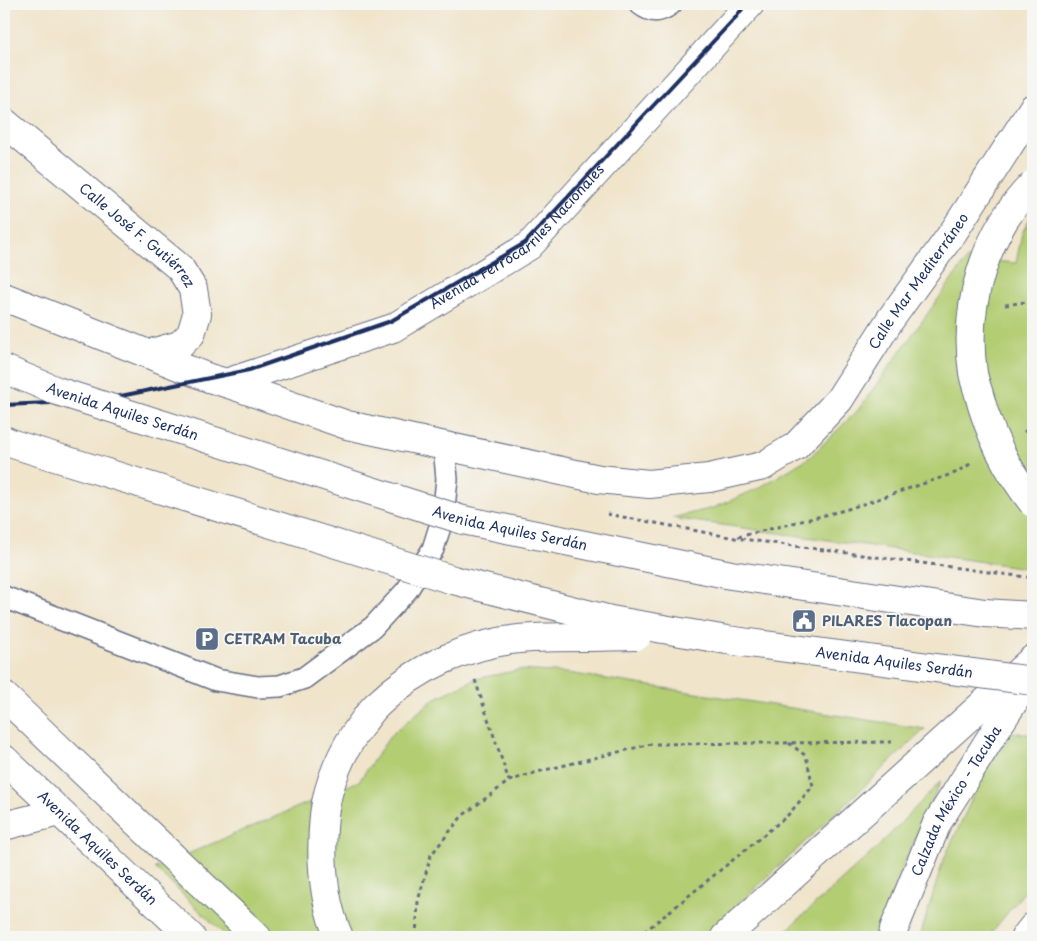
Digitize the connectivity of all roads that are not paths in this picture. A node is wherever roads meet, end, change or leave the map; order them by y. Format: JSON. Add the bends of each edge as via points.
{"nodes":[{"id":1,"x":640,"y":4,"type":"edge"},
{"id":2,"x":671,"y":4,"type":"edge"},
{"id":3,"x":750,"y":4,"type":"edge"},
{"id":4,"x":1030,"y":118,"type":"edge"},
{"id":5,"x":4,"y":122,"type":"edge"},
{"id":6,"x":1033,"y":184,"type":"edge"},
{"id":7,"x":4,"y":297,"type":"edge"},
{"id":8,"x":148,"y":354,"type":"junction"},
{"id":9,"x":4,"y":369,"type":"edge"},
{"id":10,"x":226,"y":383,"type":"junction"},
{"id":11,"x":4,"y":440,"type":"edge"},
{"id":12,"x":444,"y":446,"type":"junction"},
{"id":13,"x":1033,"y":502,"type":"edge"},
{"id":14,"x":4,"y":597,"type":"edge"},
{"id":15,"x":1033,"y":616,"type":"edge"},
{"id":16,"x":727,"y":640,"type":"junction"},
{"id":17,"x":1033,"y":659,"type":"edge"},
{"id":18,"x":953,"y":670,"type":"junction"},
{"id":19,"x":1033,"y":672,"type":"edge"},
{"id":20,"x":1033,"y":681,"type":"edge"},
{"id":21,"x":4,"y":696,"type":"edge"},
{"id":22,"x":1033,"y":696,"type":"edge"},
{"id":23,"x":4,"y":758,"type":"edge"},
{"id":24,"x":59,"y":812,"type":"junction"},
{"id":25,"x":4,"y":826,"type":"edge"},
{"id":26,"x":1033,"y":927,"type":"edge"},
{"id":27,"x":726,"y":936,"type":"edge"},
{"id":28,"x":191,"y":937,"type":"edge"},
{"id":29,"x":257,"y":937,"type":"edge"},
{"id":30,"x":339,"y":937,"type":"edge"},
{"id":31,"x":893,"y":937,"type":"edge"},
{"id":32,"x":1025,"y":937,"type":"edge"}],
"edges":[{"from":1,"to":2,"type":"lane","via":[[654,11],[663,10]]},
{"from":3,"to":10,"type":"main road","name":"Avenida Ferrocarriles Nacionales","via":[[529,246],[393,328]]},
{"from":4,"to":12,"type":"main road","name":"Calle Mar Mediterráneo","via":[[890,320],[839,400],[796,446],[763,466],[709,478],[650,484],[599,479]]},
{"from":5,"to":8,"type":"main road","name":"Calle José F. Gutiérrez","via":[[180,268],[193,289],[198,314],[192,334],[180,345]]},
{"from":6,"to":13,"type":"main road","bridge":true,"via":[[997,233],[987,255],[974,301],[972,350],[973,374],[987,422],[1010,469]]},
{"from":7,"to":8,"type":"main road"},
{"from":8,"to":10,"type":"main road"},
{"from":9,"to":15,"type":"main road","name":"Avenida Aquiles Serdán","bridge":true,"via":[[56,391],[463,520],[731,575]]},
{"from":10,"to":12,"type":"main road","via":[[347,425]]},
{"from":11,"to":16,"type":"main road","name":"Avenida Aquiles Serdán","bridge":true,"via":[[453,580],[612,620]]},
{"from":12,"to":14,"type":"lane","via":[[447,479],[443,517],[433,549],[407,590],[374,627],[304,678],[280,686],[258,687],[216,680]]},
{"from":16,"to":18,"type":"main road","name":"Avenida Aquiles Serdán","bridge":true},
{"from":16,"to":30,"type":"main road","bridge":true,"via":[[631,636],[518,639],[488,644],[442,660],[398,686],[376,705],[355,733],[333,778],[326,804],[322,830],[325,894]]},
{"from":17,"to":27,"type":"main road"},
{"from":18,"to":20,"type":"main road","name":"Avenida Aquiles Serdán","bridge":true},
{"from":18,"to":22,"type":"main road","bridge":true},
{"from":19,"to":31,"type":"main road","name":"Calzada México - Tacuba","via":[[937,823]]},
{"from":21,"to":29,"type":"main road"},
{"from":23,"to":24,"type":"main road","name":"Avenida Aquiles Serdán"},
{"from":24,"to":25,"type":"main road"},
{"from":24,"to":28,"type":"main road","name":"Avenida Aquiles Serdán"},
{"from":26,"to":32,"type":"main road"}]}
